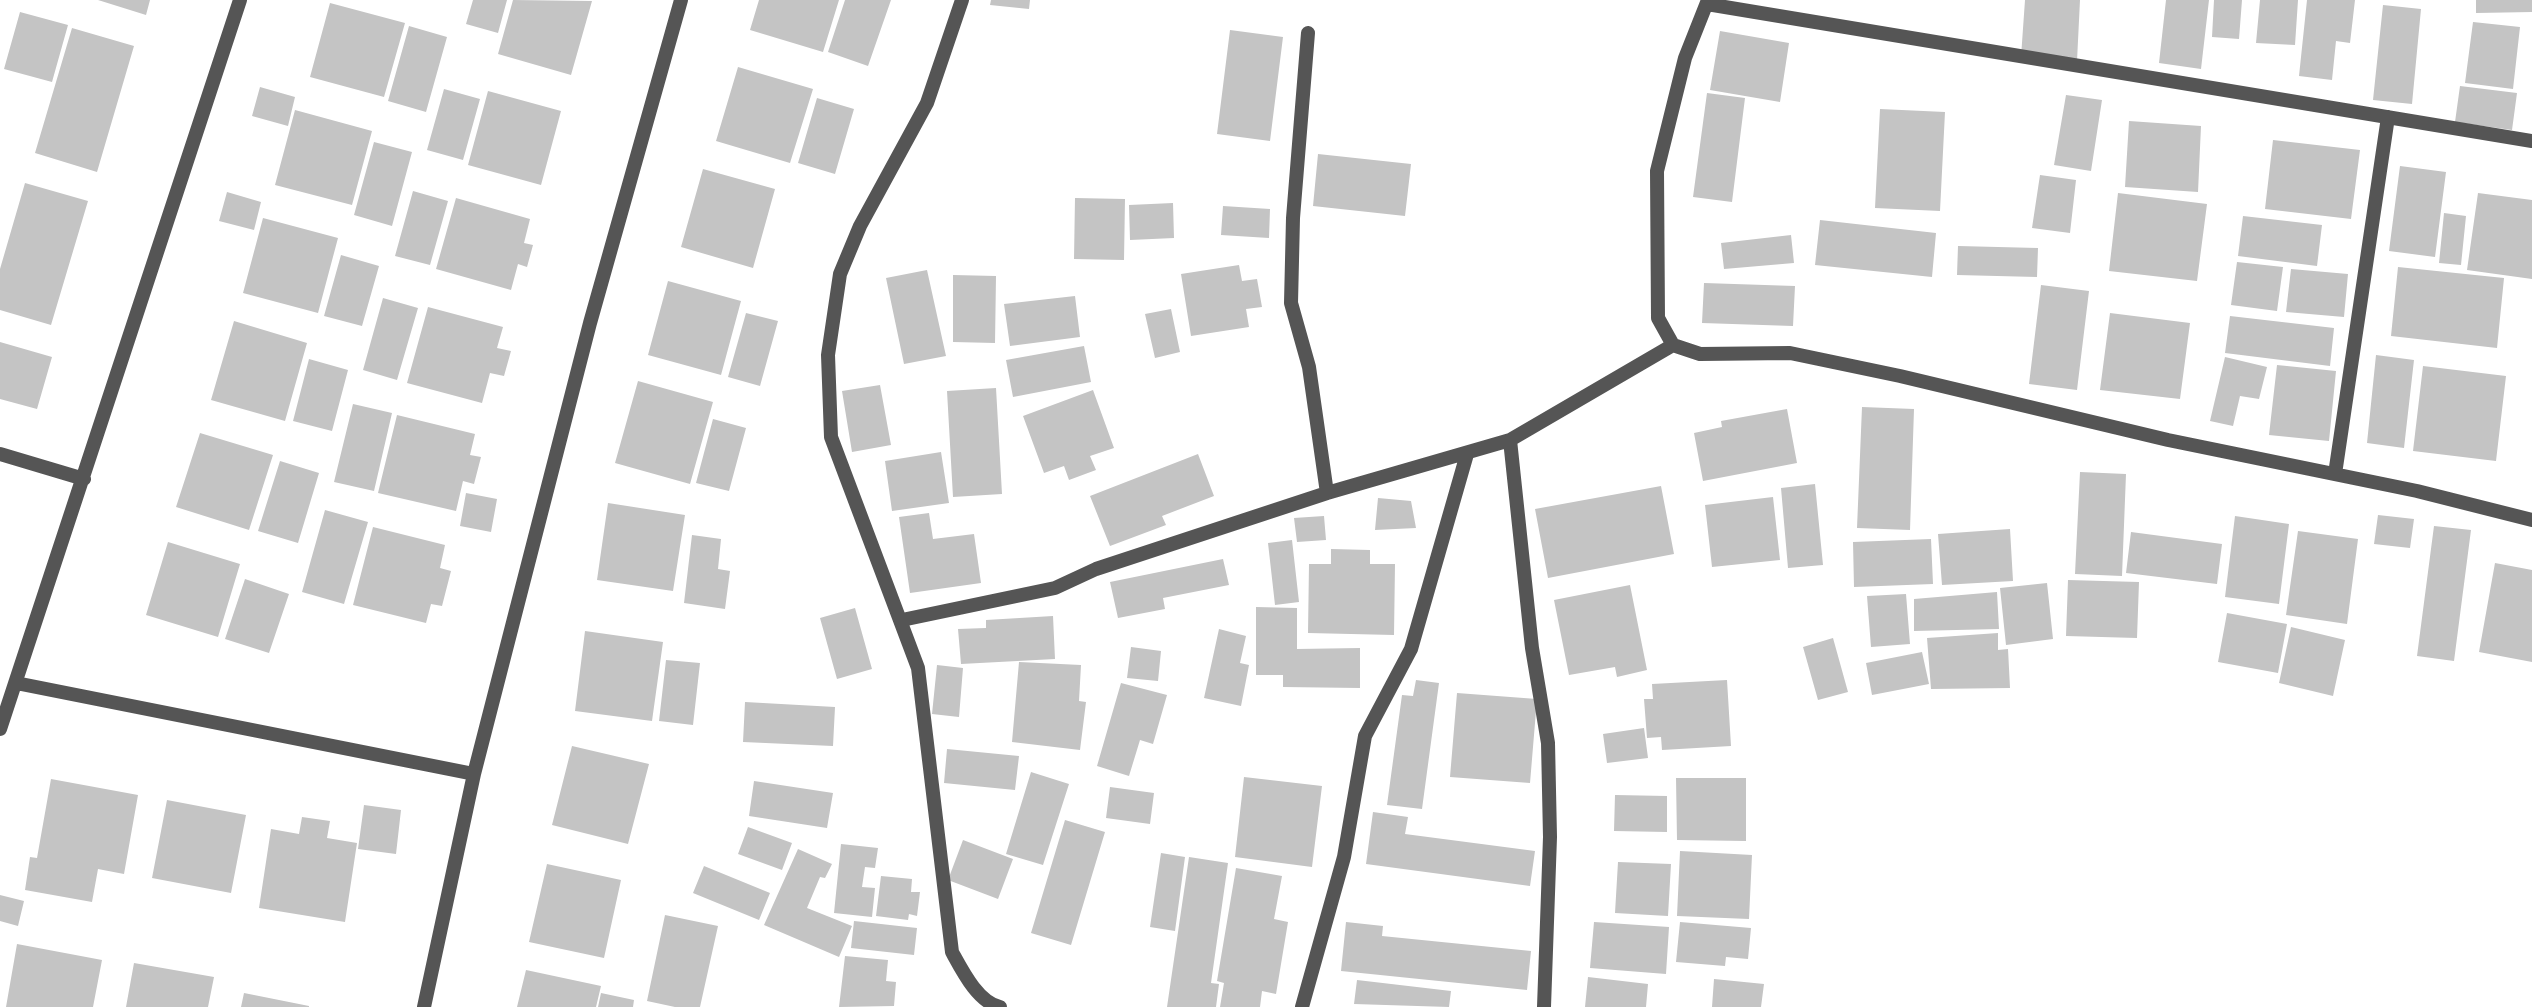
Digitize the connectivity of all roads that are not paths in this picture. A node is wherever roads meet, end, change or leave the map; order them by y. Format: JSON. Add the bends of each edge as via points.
{"nodes":[{"id":1,"x":240,"y":0,"type":"edge"},
{"id":2,"x":681,"y":0,"type":"edge"},
{"id":3,"x":962,"y":0,"type":"edge"},
{"id":4,"x":1707,"y":2,"type":"edge"},
{"id":5,"x":1308,"y":33,"type":"dead end"},
{"id":6,"x":2388,"y":117,"type":"junction"},
{"id":7,"x":2532,"y":141,"type":"edge"},
{"id":8,"x":1673,"y":345,"type":"junction"},
{"id":9,"x":1510,"y":440,"type":"junction"},
{"id":10,"x":0,"y":454,"type":"edge"},
{"id":11,"x":1467,"y":454,"type":"junction"},
{"id":12,"x":2335,"y":474,"type":"junction"},
{"id":13,"x":84,"y":479,"type":"junction"},
{"id":14,"x":1327,"y":492,"type":"junction"},
{"id":15,"x":2532,"y":520,"type":"edge"},
{"id":16,"x":902,"y":620,"type":"junction"},
{"id":17,"x":16,"y":683,"type":"junction"},
{"id":18,"x":0,"y":729,"type":"edge"},
{"id":19,"x":474,"y":774,"type":"junction"},
{"id":20,"x":424,"y":1007,"type":"edge"},
{"id":21,"x":1000,"y":1007,"type":"edge"},
{"id":22,"x":1302,"y":1007,"type":"edge"},
{"id":23,"x":1544,"y":1007,"type":"edge"}],
"edges":[{"from":1,"to":13,"type":"street"},
{"from":2,"to":19,"type":"street","via":[[590,323]]},
{"from":3,"to":16,"type":"street","via":[[927,103],[860,226],[840,274],[828,355],[831,437]]},
{"from":4,"to":6,"type":"street"},
{"from":4,"to":8,"type":"street","via":[[1685,58],[1657,171],[1658,318]]},
{"from":5,"to":14,"type":"street","via":[[1291,303],[1310,367]]},
{"from":6,"to":7,"type":"street"},
{"from":6,"to":12,"type":"street"},
{"from":8,"to":9,"type":"street"},
{"from":8,"to":12,"type":"street","via":[[1700,354],[1790,354]]},
{"from":9,"to":11,"type":"street"},
{"from":9,"to":23,"type":"street","via":[[1532,648],[1548,743]]},
{"from":10,"to":13,"type":"street"},
{"from":11,"to":14,"type":"street"},
{"from":11,"to":22,"type":"street","via":[[1410,649],[1365,736],[1344,857]]},
{"from":12,"to":15,"type":"street"},
{"from":13,"to":17,"type":"street"},
{"from":14,"to":16,"type":"street","via":[[1096,569],[1055,588]]},
{"from":16,"to":21,"type":"street","via":[[918,668],[953,953],[964,975],[990,1005]]},
{"from":17,"to":18,"type":"street"},
{"from":17,"to":19,"type":"street"},
{"from":19,"to":20,"type":"street"}]}
